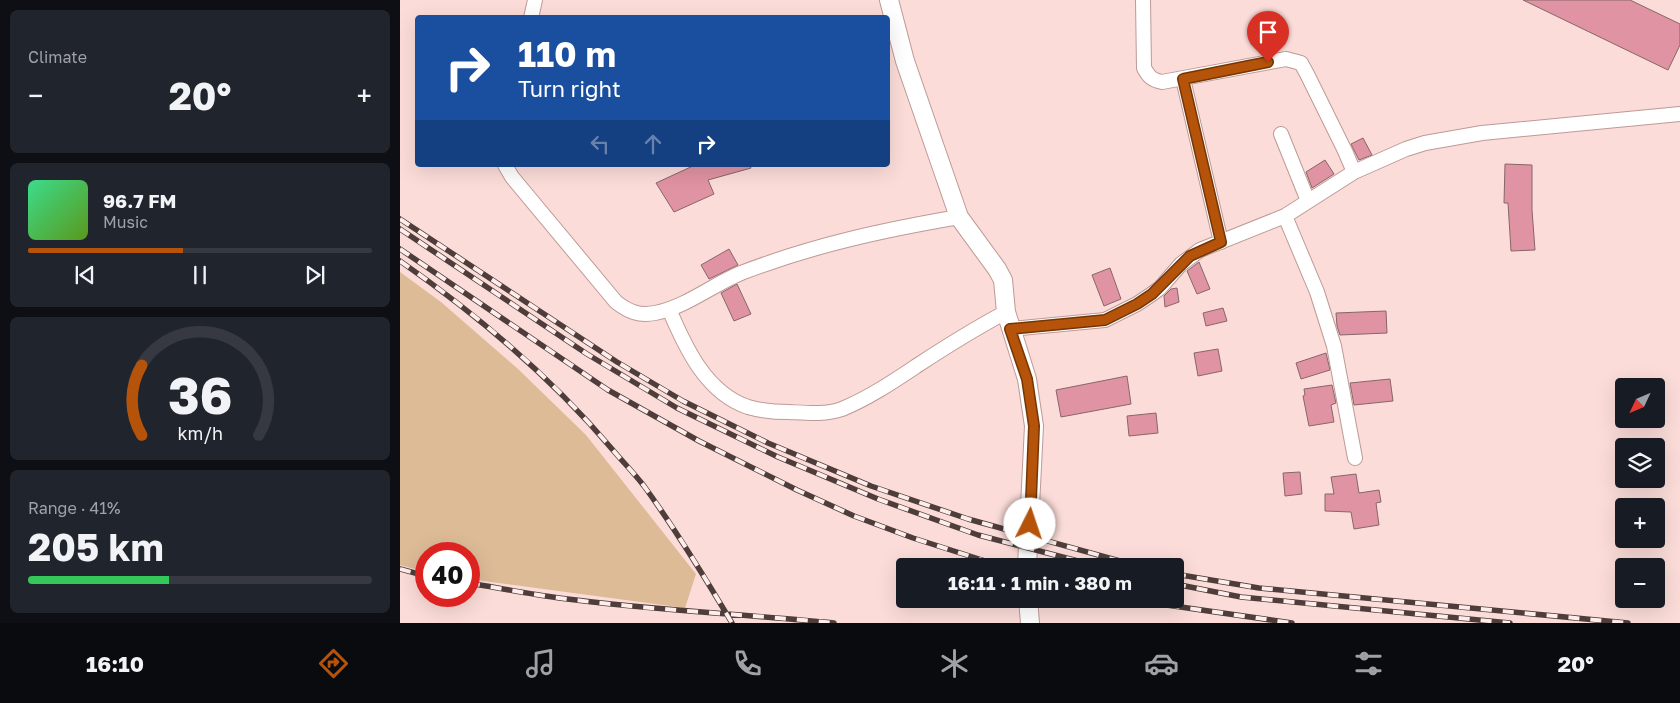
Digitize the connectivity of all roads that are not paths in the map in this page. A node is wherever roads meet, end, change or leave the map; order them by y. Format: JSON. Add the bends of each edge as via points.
{"nodes":[{"id":1,"x":535,"y":0,"type":"edge"},
{"id":2,"x":889,"y":0,"type":"edge"},
{"id":3,"x":1143,"y":0,"type":"edge"},
{"id":4,"x":532,"y":15,"type":"edge"},
{"id":5,"x":1183,"y":79,"type":"junction"},
{"id":6,"x":1680,"y":114,"type":"edge"},
{"id":7,"x":1281,"y":134,"type":"dead end"},
{"id":8,"x":506,"y":167,"type":"edge"},
{"id":9,"x":1354,"y":172,"type":"junction"},
{"id":10,"x":1308,"y":201,"type":"junction"},
{"id":11,"x":1285,"y":216,"type":"junction"},
{"id":12,"x":959,"y":217,"type":"junction"},
{"id":13,"x":1221,"y":242,"type":"junction"},
{"id":14,"x":670,"y":309,"type":"junction"},
{"id":15,"x":1008,"y":321,"type":"junction"},
{"id":16,"x":1356,"y":458,"type":"dead end"},
{"id":17,"x":1027,"y":558,"type":"edge"},
{"id":18,"x":1029,"y":608,"type":"edge"},
{"id":19,"x":1030,"y":623,"type":"edge"}],
"edges":[{"from":1,"to":4,"type":"street"},
{"from":2,"to":12,"type":"street","via":[[905,61]]},
{"from":3,"to":5,"type":"street","via":[[1144,68],[1148,76],[1162,82]]},
{"from":5,"to":9,"type":"street","via":[[1286,59],[1300,63]]},
{"from":5,"to":13,"type":"street"},
{"from":6,"to":9,"type":"street","via":[[1452,137],[1406,149]]},
{"from":7,"to":10,"type":"street"},
{"from":8,"to":14,"type":"street","via":[[616,302],[639,314]]},
{"from":9,"to":10,"type":"street"},
{"from":10,"to":11,"type":"street"},
{"from":11,"to":13,"type":"street"},
{"from":11,"to":16,"type":"street","via":[[1317,292],[1334,346]]},
{"from":12,"to":14,"type":"street","via":[[885,230],[795,253],[739,274]]},
{"from":12,"to":15,"type":"street","via":[[1003,280]]},
{"from":13,"to":15,"type":"street","via":[[1190,256],[1152,294],[1105,320]]},
{"from":14,"to":15,"type":"street","via":[[691,356],[728,397],[767,411],[815,414],[843,409],[889,385],[969,332]]},
{"from":15,"to":17,"type":"street","via":[[1027,379],[1034,426]]},
{"from":18,"to":19,"type":"street"}]}
